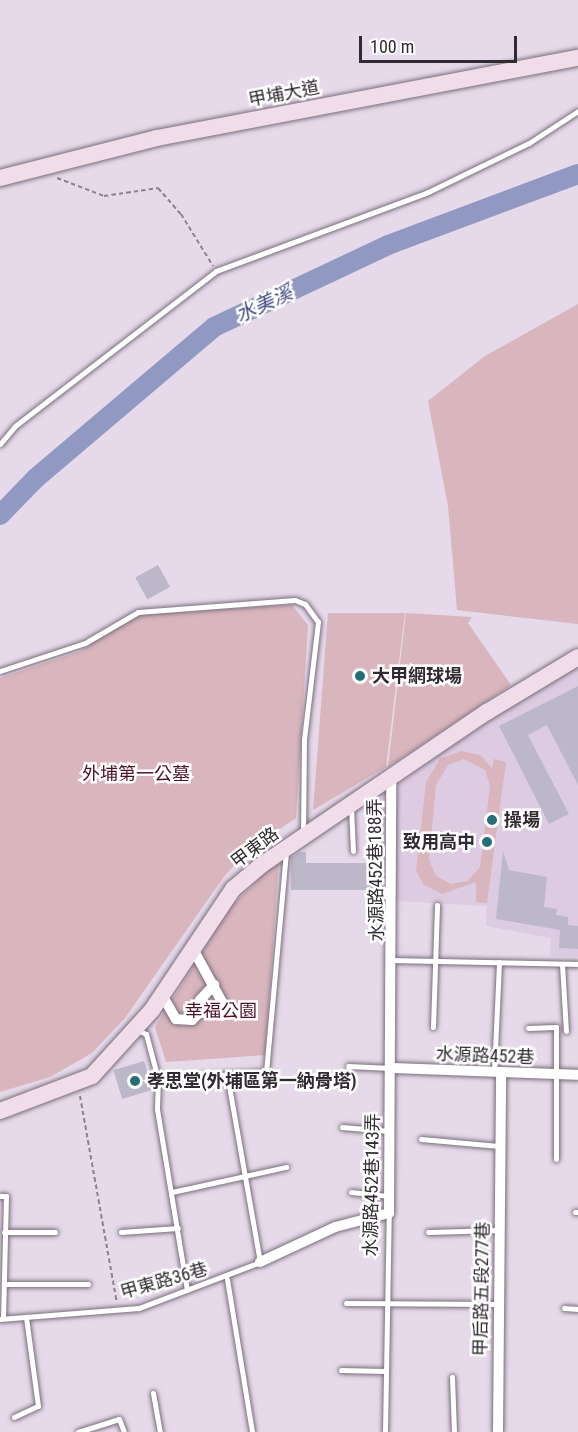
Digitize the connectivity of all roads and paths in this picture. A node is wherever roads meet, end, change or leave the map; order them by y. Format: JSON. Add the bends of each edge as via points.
{"nodes":[{"id":1,"x":578,"y":58,"type":"edge"},
{"id":2,"x":578,"y":111,"type":"edge"},
{"id":3,"x":42,"y":166,"type":"junction"},
{"id":4,"x":0,"y":178,"type":"edge"},
{"id":5,"x":216,"y":271,"type":"junction"},
{"id":6,"x":0,"y":444,"type":"edge"},
{"id":7,"x":578,"y":657,"type":"edge"},
{"id":8,"x":0,"y":671,"type":"edge"},
{"id":9,"x":391,"y":780,"type":"junction"},
{"id":10,"x":351,"y":806,"type":"junction"},
{"id":11,"x":303,"y":835,"type":"junction"},
{"id":12,"x":286,"y":850,"type":"junction"},
{"id":13,"x":353,"y":851,"type":"dead end"},
{"id":14,"x":437,"y":905,"type":"dead end"},
{"id":15,"x":193,"y":949,"type":"junction"},
{"id":16,"x":393,"y":960,"type":"junction"},
{"id":17,"x":436,"y":960,"type":"junction"},
{"id":18,"x":499,"y":962,"type":"junction"},
{"id":19,"x":562,"y":964,"type":"junction"},
{"id":20,"x":578,"y":964,"type":"edge"},
{"id":21,"x":214,"y":986,"type":"junction"},
{"id":22,"x":162,"y":995,"type":"junction"},
{"id":23,"x":222,"y":1002,"type":"dead end"},
{"id":24,"x":433,"y":1027,"type":"dead end"},
{"id":25,"x":528,"y":1028,"type":"dead end"},
{"id":26,"x":135,"y":1029,"type":"junction"},
{"id":27,"x":566,"y":1031,"type":"dead end"},
{"id":28,"x":348,"y":1066,"type":"dead end"},
{"id":29,"x":391,"y":1068,"type":"junction"},
{"id":30,"x":227,"y":1074,"type":"junction"},
{"id":31,"x":498,"y":1074,"type":"junction"},
{"id":32,"x":557,"y":1075,"type":"junction"},
{"id":33,"x":578,"y":1075,"type":"edge"},
{"id":34,"x":158,"y":1078,"type":"junction"},
{"id":35,"x":78,"y":1084,"type":"junction"},
{"id":36,"x":0,"y":1111,"type":"edge"},
{"id":37,"x":342,"y":1127,"type":"dead end"},
{"id":38,"x":389,"y":1131,"type":"junction"},
{"id":39,"x":421,"y":1139,"type":"dead end"},
{"id":40,"x":499,"y":1146,"type":"junction"},
{"id":41,"x":556,"y":1159,"type":"dead end"},
{"id":42,"x":286,"y":1167,"type":"dead end"},
{"id":43,"x":243,"y":1175,"type":"junction"},
{"id":44,"x":172,"y":1192,"type":"junction"},
{"id":45,"x":351,"y":1192,"type":"dead end"},
{"id":46,"x":0,"y":1196,"type":"edge"},
{"id":47,"x":388,"y":1196,"type":"junction"},
{"id":48,"x":389,"y":1214,"type":"junction"},
{"id":49,"x":178,"y":1228,"type":"junction"},
{"id":50,"x":499,"y":1230,"type":"junction"},
{"id":51,"x":4,"y":1232,"type":"junction"},
{"id":52,"x":56,"y":1232,"type":"dead end"},
{"id":53,"x":121,"y":1232,"type":"dead end"},
{"id":54,"x":428,"y":1232,"type":"dead end"},
{"id":55,"x":2,"y":1244,"type":"edge"},
{"id":56,"x":261,"y":1262,"type":"junction"},
{"id":57,"x":227,"y":1279,"type":"junction"},
{"id":58,"x":4,"y":1284,"type":"junction"},
{"id":59,"x":88,"y":1284,"type":"dead end"},
{"id":60,"x":187,"y":1290,"type":"junction"},
{"id":61,"x":2,"y":1294,"type":"edge"},
{"id":62,"x":346,"y":1303,"type":"dead end"},
{"id":63,"x":385,"y":1304,"type":"junction"},
{"id":64,"x":496,"y":1304,"type":"junction"},
{"id":65,"x":564,"y":1308,"type":"dead end"},
{"id":66,"x":578,"y":1309,"type":"edge"},
{"id":67,"x":118,"y":1311,"type":"junction"},
{"id":68,"x":26,"y":1317,"type":"junction"},
{"id":69,"x":2,"y":1318,"type":"edge"},
{"id":70,"x":341,"y":1370,"type":"dead end"},
{"id":71,"x":385,"y":1371,"type":"junction"},
{"id":72,"x":452,"y":1377,"type":"dead end"},
{"id":73,"x":153,"y":1393,"type":"dead end"},
{"id":74,"x":14,"y":1417,"type":"dead end"},
{"id":75,"x":78,"y":1432,"type":"edge"},
{"id":76,"x":124,"y":1432,"type":"edge"},
{"id":77,"x":160,"y":1432,"type":"edge"},
{"id":78,"x":252,"y":1432,"type":"edge"},
{"id":79,"x":385,"y":1432,"type":"edge"},
{"id":80,"x":454,"y":1432,"type":"edge"},
{"id":81,"x":498,"y":1432,"type":"edge"}],
"edges":[{"from":1,"to":3,"type":"street","name":"甲埔大道","via":[[157,138]]},
{"from":2,"to":5,"type":"lane","via":[[529,143],[449,183]]},
{"from":3,"to":4,"type":"street","name":"甲埔大道"},
{"from":3,"to":5,"type":"path","via":[[58,179],[104,196],[158,188],[181,214]]},
{"from":5,"to":6,"type":"lane","via":[[15,426]]},
{"from":7,"to":9,"type":"street","name":"甲東路","via":[[487,712]]},
{"from":8,"to":11,"type":"lane","via":[[85,643],[138,612],[295,600],[305,603],[318,622],[304,739]]},
{"from":9,"to":10,"type":"street","name":"甲東路"},
{"from":9,"to":16,"type":"street","name":"水源路452巷188弄"},
{"from":10,"to":11,"type":"street","name":"甲東路"},
{"from":10,"to":13,"type":"lane"},
{"from":11,"to":12,"type":"street","name":"甲東路"},
{"from":12,"to":15,"type":"street","name":"甲東路","via":[[233,890]]},
{"from":12,"to":30,"type":"lane","via":[[266,1072]]},
{"from":14,"to":17,"type":"lane"},
{"from":15,"to":21,"type":"street"},
{"from":15,"to":22,"type":"street","name":"甲東路"},
{"from":16,"to":17,"type":"lane","name":"水源路452巷188弄"},
{"from":16,"to":29,"type":"street","name":"水源路452巷188弄"},
{"from":17,"to":18,"type":"lane","name":"水源路452巷188弄"},
{"from":17,"to":24,"type":"lane"},
{"from":18,"to":19,"type":"lane","name":"水源路452巷188弄"},
{"from":18,"to":31,"type":"lane"},
{"from":19,"to":20,"type":"lane","name":"水源路452巷188弄"},
{"from":19,"to":27,"type":"lane"},
{"from":21,"to":22,"type":"street","via":[[200,1000],[202,1010],[192,1020],[176,1019]]},
{"from":21,"to":23,"type":"street"},
{"from":22,"to":26,"type":"street","name":"甲東路"},
{"from":25,"to":32,"type":"lane","via":[[556,1027]]},
{"from":26,"to":34,"type":"lane","via":[[146,1034]]},
{"from":26,"to":35,"type":"street","name":"甲東路","via":[[99,1069]]},
{"from":28,"to":29,"type":"lane"},
{"from":29,"to":31,"type":"street","name":"水源路452巷"},
{"from":29,"to":38,"type":"street","name":"水源路452巷143弄"},
{"from":30,"to":34,"type":"lane"},
{"from":30,"to":43,"type":"lane"},
{"from":31,"to":32,"type":"street","name":"水源路452巷"},
{"from":31,"to":40,"type":"street","name":"甲后路五段277巷"},
{"from":32,"to":33,"type":"street","name":"水源路452巷"},
{"from":32,"to":41,"type":"lane"},
{"from":34,"to":44,"type":"lane","via":[[157,1109]]},
{"from":35,"to":36,"type":"street","name":"甲東路"},
{"from":35,"to":67,"type":"path"},
{"from":37,"to":38,"type":"lane"},
{"from":38,"to":47,"type":"street","name":"水源路452巷143弄"},
{"from":39,"to":40,"type":"lane"},
{"from":40,"to":50,"type":"street","name":"甲后路五段277巷"},
{"from":42,"to":43,"type":"lane"},
{"from":43,"to":44,"type":"lane"},
{"from":43,"to":56,"type":"lane"},
{"from":44,"to":49,"type":"lane"},
{"from":45,"to":47,"type":"lane"},
{"from":46,"to":51,"type":"lane","via":[[6,1196]]},
{"from":47,"to":48,"type":"street","name":"水源路452巷143弄"},
{"from":48,"to":56,"type":"street","via":[[335,1227]]},
{"from":48,"to":63,"type":"lane","name":"水源路452巷143弄"},
{"from":49,"to":53,"type":"lane"},
{"from":49,"to":60,"type":"lane"},
{"from":50,"to":54,"type":"lane"},
{"from":50,"to":64,"type":"street","name":"甲后路五段277巷"},
{"from":51,"to":52,"type":"lane"},
{"from":51,"to":55,"type":"lane"},
{"from":55,"to":58,"type":"lane"},
{"from":56,"to":57,"type":"lane","name":"甲東路36巷"},
{"from":57,"to":60,"type":"lane","name":"甲東路36巷"},
{"from":57,"to":78,"type":"lane"},
{"from":58,"to":59,"type":"lane"},
{"from":58,"to":61,"type":"lane"},
{"from":60,"to":67,"type":"lane","name":"甲東路36巷","via":[[139,1308]]},
{"from":61,"to":69,"type":"lane"},
{"from":62,"to":63,"type":"lane"},
{"from":63,"to":64,"type":"lane"},
{"from":63,"to":71,"type":"lane","name":"水源路452巷143弄"},
{"from":64,"to":81,"type":"street","name":"甲后路五段277巷"},
{"from":65,"to":66,"type":"lane"},
{"from":67,"to":68,"type":"lane","name":"甲東路36巷"},
{"from":68,"to":69,"type":"lane","name":"甲東路36巷"},
{"from":68,"to":74,"type":"lane","via":[[38,1406]]},
{"from":70,"to":71,"type":"lane"},
{"from":71,"to":79,"type":"lane","name":"水源路452巷143弄"},
{"from":72,"to":80,"type":"lane"},
{"from":73,"to":77,"type":"lane"},
{"from":75,"to":76,"type":"lane","via":[[119,1419]]}]}
